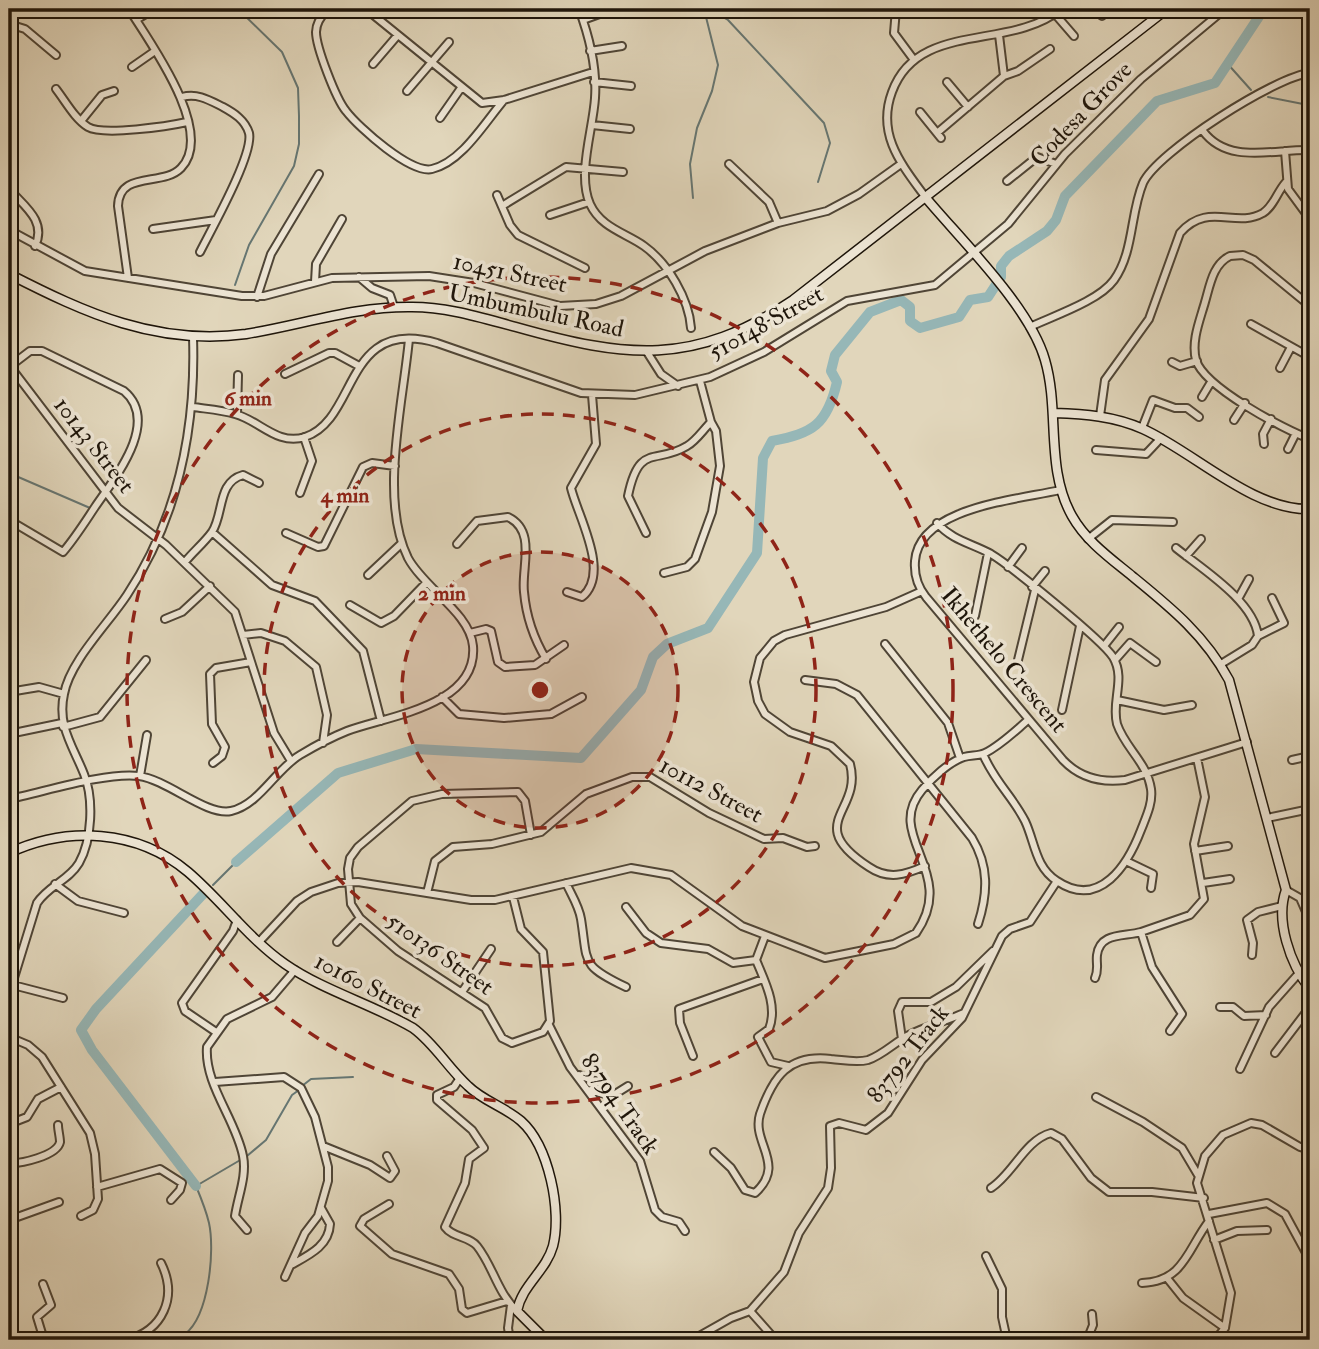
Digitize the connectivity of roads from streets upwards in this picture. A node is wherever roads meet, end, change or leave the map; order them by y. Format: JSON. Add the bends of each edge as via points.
{"nodes":[{"id":1,"x":129,"y":9,"type":"edge"},
{"id":2,"x":154,"y":9,"type":"edge"},
{"id":3,"x":328,"y":9,"type":"edge"},
{"id":4,"x":366,"y":9,"type":"edge"},
{"id":5,"x":579,"y":9,"type":"edge"},
{"id":6,"x":896,"y":9,"type":"edge"},
{"id":7,"x":1095,"y":9,"type":"edge"},
{"id":8,"x":1167,"y":9,"type":"edge"},
{"id":9,"x":1225,"y":9,"type":"edge"},
{"id":10,"x":1058,"y":11,"type":"edge"},
{"id":11,"x":604,"y":12,"type":"dead end"},
{"id":12,"x":1102,"y":16,"type":"dead end"},
{"id":13,"x":136,"y":20,"type":"junction"},
{"id":14,"x":583,"y":20,"type":"junction"},
{"id":15,"x":9,"y":24,"type":"edge"},
{"id":16,"x":999,"y":35,"type":"junction"},
{"id":17,"x":397,"y":36,"type":"junction"},
{"id":18,"x":1074,"y":36,"type":"dead end"},
{"id":19,"x":449,"y":43,"type":"dead end"},
{"id":20,"x":622,"y":46,"type":"dead end"},
{"id":21,"x":1050,"y":49,"type":"dead end"},
{"id":22,"x":155,"y":51,"type":"junction"},
{"id":23,"x":590,"y":51,"type":"junction"},
{"id":24,"x":56,"y":55,"type":"dead end"},
{"id":25,"x":914,"y":60,"type":"junction"},
{"id":26,"x":373,"y":64,"type":"dead end"},
{"id":27,"x":431,"y":64,"type":"junction"},
{"id":28,"x":132,"y":67,"type":"dead end"},
{"id":29,"x":593,"y":72,"type":"junction"},
{"id":30,"x":1310,"y":73,"type":"edge"},
{"id":31,"x":1004,"y":76,"type":"junction"},
{"id":32,"x":594,"y":82,"type":"junction"},
{"id":33,"x":947,"y":82,"type":"dead end"},
{"id":34,"x":631,"y":86,"type":"dead end"},
{"id":35,"x":461,"y":88,"type":"junction"},
{"id":36,"x":56,"y":89,"type":"dead end"},
{"id":37,"x":114,"y":91,"type":"dead end"},
{"id":38,"x":407,"y":91,"type":"dead end"},
{"id":39,"x":182,"y":97,"type":"junction"},
{"id":40,"x":504,"y":100,"type":"junction"},
{"id":41,"x":968,"y":107,"type":"junction"},
{"id":42,"x":920,"y":112,"type":"dead end"},
{"id":43,"x":440,"y":118,"type":"dead end"},
{"id":44,"x":81,"y":121,"type":"junction"},
{"id":45,"x":187,"y":122,"type":"junction"},
{"id":46,"x":592,"y":125,"type":"junction"},
{"id":47,"x":630,"y":129,"type":"dead end"},
{"id":48,"x":1203,"y":131,"type":"junction"},
{"id":49,"x":1310,"y":150,"type":"edge"},
{"id":50,"x":1285,"y":151,"type":"junction"},
{"id":51,"x":729,"y":164,"type":"dead end"},
{"id":52,"x":901,"y":164,"type":"junction"},
{"id":53,"x":1056,"y":164,"type":"junction"},
{"id":54,"x":587,"y":168,"type":"junction"},
{"id":55,"x":623,"y":172,"type":"dead end"},
{"id":56,"x":319,"y":174,"type":"dead end"},
{"id":57,"x":1007,"y":181,"type":"dead end"},
{"id":58,"x":1286,"y":182,"type":"junction"},
{"id":59,"x":9,"y":189,"type":"edge"},
{"id":60,"x":497,"y":195,"type":"dead end"},
{"id":61,"x":926,"y":198,"type":"junction"},
{"id":62,"x":589,"y":202,"type":"junction"},
{"id":63,"x":502,"y":206,"type":"junction"},
{"id":64,"x":550,"y":215,"type":"dead end"},
{"id":65,"x":342,"y":219,"type":"dead end"},
{"id":66,"x":1310,"y":219,"type":"edge"},
{"id":67,"x":216,"y":220,"type":"junction"},
{"id":68,"x":778,"y":223,"type":"junction"},
{"id":69,"x":153,"y":229,"type":"dead end"},
{"id":70,"x":9,"y":230,"type":"edge"},
{"id":71,"x":35,"y":246,"type":"junction"},
{"id":72,"x":200,"y":252,"type":"dead end"},
{"id":73,"x":973,"y":254,"type":"junction"},
{"id":74,"x":585,"y":268,"type":"dead end"},
{"id":75,"x":666,"y":270,"type":"junction"},
{"id":76,"x":9,"y":274,"type":"edge"},
{"id":77,"x":359,"y":277,"type":"junction"},
{"id":78,"x":128,"y":278,"type":"junction"},
{"id":79,"x":315,"y":282,"type":"junction"},
{"id":80,"x":257,"y":297,"type":"junction"},
{"id":81,"x":1310,"y":306,"type":"edge"},
{"id":82,"x":394,"y":307,"type":"junction"},
{"id":83,"x":1251,"y":324,"type":"dead end"},
{"id":84,"x":1030,"y":327,"type":"junction"},
{"id":85,"x":691,"y":328,"type":"dead end"},
{"id":86,"x":193,"y":337,"type":"junction"},
{"id":87,"x":409,"y":339,"type":"junction"},
{"id":88,"x":1290,"y":349,"type":"junction"},
{"id":89,"x":647,"y":352,"type":"junction"},
{"id":90,"x":1310,"y":358,"type":"edge"},
{"id":91,"x":1197,"y":361,"type":"junction"},
{"id":92,"x":1172,"y":362,"type":"dead end"},
{"id":93,"x":9,"y":366,"type":"edge"},
{"id":94,"x":359,"y":366,"type":"junction"},
{"id":95,"x":1280,"y":368,"type":"dead end"},
{"id":96,"x":285,"y":374,"type":"dead end"},
{"id":97,"x":238,"y":375,"type":"dead end"},
{"id":98,"x":701,"y":381,"type":"junction"},
{"id":99,"x":1211,"y":382,"type":"junction"},
{"id":100,"x":678,"y":386,"type":"junction"},
{"id":101,"x":592,"y":395,"type":"junction"},
{"id":102,"x":1202,"y":397,"type":"dead end"},
{"id":103,"x":1245,"y":403,"type":"junction"},
{"id":104,"x":193,"y":407,"type":"junction"},
{"id":105,"x":1054,"y":413,"type":"junction"},
{"id":106,"x":237,"y":414,"type":"junction"},
{"id":107,"x":1100,"y":416,"type":"junction"},
{"id":108,"x":1199,"y":417,"type":"dead end"},
{"id":109,"x":1271,"y":418,"type":"junction"},
{"id":110,"x":1234,"y":420,"type":"dead end"},
{"id":111,"x":711,"y":422,"type":"junction"},
{"id":112,"x":1142,"y":428,"type":"junction"},
{"id":113,"x":1296,"y":433,"type":"junction"},
{"id":114,"x":304,"y":437,"type":"junction"},
{"id":115,"x":1161,"y":438,"type":"junction"},
{"id":116,"x":1310,"y":439,"type":"edge"},
{"id":117,"x":1264,"y":444,"type":"dead end"},
{"id":118,"x":1288,"y":449,"type":"dead end"},
{"id":119,"x":1096,"y":450,"type":"dead end"},
{"id":120,"x":396,"y":466,"type":"junction"},
{"id":121,"x":259,"y":482,"type":"dead end"},
{"id":122,"x":1060,"y":489,"type":"junction"},
{"id":123,"x":105,"y":492,"type":"junction"},
{"id":124,"x":300,"y":493,"type":"dead end"},
{"id":125,"x":1310,"y":509,"type":"edge"},
{"id":126,"x":9,"y":520,"type":"edge"},
{"id":127,"x":1173,"y":522,"type":"dead end"},
{"id":128,"x":937,"y":523,"type":"junction"},
{"id":129,"x":212,"y":533,"type":"junction"},
{"id":130,"x":286,"y":533,"type":"dead end"},
{"id":131,"x":646,"y":533,"type":"dead end"},
{"id":132,"x":158,"y":538,"type":"junction"},
{"id":133,"x":1088,"y":539,"type":"junction"},
{"id":134,"x":1201,"y":539,"type":"dead end"},
{"id":135,"x":402,"y":542,"type":"junction"},
{"id":136,"x":457,"y":544,"type":"dead end"},
{"id":137,"x":1021,"y":548,"type":"dead end"},
{"id":138,"x":1176,"y":548,"type":"dead end"},
{"id":139,"x":988,"y":552,"type":"junction"},
{"id":140,"x":1186,"y":556,"type":"junction"},
{"id":141,"x":185,"y":562,"type":"junction"},
{"id":142,"x":1008,"y":567,"type":"junction"},
{"id":143,"x":1045,"y":571,"type":"dead end"},
{"id":144,"x":664,"y":573,"type":"dead end"},
{"id":145,"x":368,"y":575,"type":"dead end"},
{"id":146,"x":1249,"y":579,"type":"dead end"},
{"id":147,"x":426,"y":583,"type":"junction"},
{"id":148,"x":210,"y":586,"type":"junction"},
{"id":149,"x":1033,"y":588,"type":"junction"},
{"id":150,"x":922,"y":591,"type":"junction"},
{"id":151,"x":566,"y":592,"type":"dead end"},
{"id":152,"x":1272,"y":598,"type":"dead end"},
{"id":153,"x":1238,"y":599,"type":"junction"},
{"id":154,"x":350,"y":605,"type":"dead end"},
{"id":155,"x":975,"y":616,"type":"dead end"},
{"id":156,"x":165,"y":619,"type":"dead end"},
{"id":157,"x":1080,"y":625,"type":"junction"},
{"id":158,"x":1119,"y":626,"type":"dead end"},
{"id":159,"x":471,"y":633,"type":"junction"},
{"id":160,"x":243,"y":635,"type":"junction"},
{"id":161,"x":1258,"y":636,"type":"junction"},
{"id":162,"x":885,"y":644,"type":"dead end"},
{"id":163,"x":564,"y":645,"type":"dead end"},
{"id":164,"x":1104,"y":646,"type":"junction"},
{"id":165,"x":546,"y":659,"type":"junction"},
{"id":166,"x":146,"y":660,"type":"dead end"},
{"id":167,"x":1018,"y":660,"type":"dead end"},
{"id":168,"x":1115,"y":660,"type":"junction"},
{"id":169,"x":251,"y":662,"type":"junction"},
{"id":170,"x":1156,"y":662,"type":"dead end"},
{"id":171,"x":1221,"y":664,"type":"junction"},
{"id":172,"x":805,"y":680,"type":"dead end"},
{"id":173,"x":9,"y":692,"type":"edge"},
{"id":174,"x":64,"y":694,"type":"junction"},
{"id":175,"x":442,"y":697,"type":"junction"},
{"id":176,"x":582,"y":697,"type":"dead end"},
{"id":177,"x":1117,"y":700,"type":"junction"},
{"id":178,"x":1192,"y":705,"type":"dead end"},
{"id":179,"x":1062,"y":710,"type":"dead end"},
{"id":180,"x":1028,"y":720,"type":"junction"},
{"id":181,"x":381,"y":721,"type":"junction"},
{"id":182,"x":63,"y":725,"type":"junction"},
{"id":183,"x":9,"y":734,"type":"edge"},
{"id":184,"x":147,"y":735,"type":"dead end"},
{"id":185,"x":323,"y":743,"type":"junction"},
{"id":186,"x":1247,"y":743,"type":"junction"},
{"id":187,"x":983,"y":754,"type":"junction"},
{"id":188,"x":1310,"y":756,"type":"edge"},
{"id":189,"x":960,"y":758,"type":"junction"},
{"id":190,"x":1197,"y":758,"type":"junction"},
{"id":191,"x":1292,"y":760,"type":"dead end"},
{"id":192,"x":291,"y":761,"type":"junction"},
{"id":193,"x":214,"y":762,"type":"dead end"},
{"id":194,"x":1147,"y":773,"type":"junction"},
{"id":195,"x":140,"y":776,"type":"junction"},
{"id":196,"x":87,"y":783,"type":"junction"},
{"id":197,"x":929,"y":783,"type":"junction"},
{"id":198,"x":9,"y":799,"type":"edge"},
{"id":199,"x":1310,"y":810,"type":"edge"},
{"id":200,"x":1267,"y":818,"type":"junction"},
{"id":201,"x":87,"y":834,"type":"junction"},
{"id":202,"x":531,"y":835,"type":"junction"},
{"id":203,"x":815,"y":846,"type":"dead end"},
{"id":204,"x":1228,"y":846,"type":"dead end"},
{"id":205,"x":1195,"y":851,"type":"junction"},
{"id":206,"x":9,"y":853,"type":"edge"},
{"id":207,"x":1128,"y":862,"type":"junction"},
{"id":208,"x":925,"y":866,"type":"junction"},
{"id":209,"x":1230,"y":879,"type":"dead end"},
{"id":210,"x":1057,"y":881,"type":"junction"},
{"id":211,"x":349,"y":882,"type":"junction"},
{"id":212,"x":566,"y":883,"type":"junction"},
{"id":213,"x":1203,"y":883,"type":"junction"},
{"id":214,"x":55,"y":884,"type":"junction"},
{"id":215,"x":1151,"y":888,"type":"dead end"},
{"id":216,"x":1286,"y":890,"type":"junction"},
{"id":217,"x":427,"y":893,"type":"junction"},
{"id":218,"x":513,"y":897,"type":"junction"},
{"id":219,"x":1282,"y":906,"type":"junction"},
{"id":220,"x":626,"y":907,"type":"dead end"},
{"id":221,"x":124,"y":914,"type":"dead end"},
{"id":222,"x":360,"y":918,"type":"junction"},
{"id":223,"x":237,"y":920,"type":"junction"},
{"id":224,"x":1310,"y":921,"type":"edge"},
{"id":225,"x":978,"y":924,"type":"dead end"},
{"id":226,"x":1141,"y":932,"type":"junction"},
{"id":227,"x":765,"y":936,"type":"junction"},
{"id":228,"x":259,"y":942,"type":"junction"},
{"id":229,"x":337,"y":942,"type":"dead end"},
{"id":230,"x":491,"y":949,"type":"dead end"},
{"id":231,"x":995,"y":950,"type":"junction"},
{"id":232,"x":1252,"y":955,"type":"dead end"},
{"id":233,"x":756,"y":960,"type":"junction"},
{"id":234,"x":295,"y":970,"type":"junction"},
{"id":235,"x":1300,"y":972,"type":"junction"},
{"id":236,"x":1095,"y":978,"type":"dead end"},
{"id":237,"x":764,"y":979,"type":"junction"},
{"id":238,"x":10,"y":984,"type":"edge"},
{"id":239,"x":626,"y":987,"type":"dead end"},
{"id":240,"x":1310,"y":989,"type":"edge"},
{"id":241,"x":462,"y":992,"type":"junction"},
{"id":242,"x":9,"y":994,"type":"edge"},
{"id":243,"x":63,"y":998,"type":"dead end"},
{"id":244,"x":1220,"y":1007,"type":"dead end"},
{"id":245,"x":1310,"y":1007,"type":"edge"},
{"id":246,"x":965,"y":1012,"type":"junction"},
{"id":247,"x":1266,"y":1014,"type":"junction"},
{"id":248,"x":549,"y":1025,"type":"junction"},
{"id":249,"x":1170,"y":1031,"type":"dead end"},
{"id":250,"x":216,"y":1032,"type":"junction"},
{"id":251,"x":9,"y":1037,"type":"edge"},
{"id":252,"x":902,"y":1039,"type":"junction"},
{"id":253,"x":1275,"y":1053,"type":"dead end"},
{"id":254,"x":693,"y":1056,"type":"dead end"},
{"id":255,"x":788,"y":1066,"type":"junction"},
{"id":256,"x":1240,"y":1069,"type":"dead end"},
{"id":257,"x":577,"y":1074,"type":"junction"},
{"id":258,"x":460,"y":1079,"type":"junction"},
{"id":259,"x":215,"y":1082,"type":"junction"},
{"id":260,"x":600,"y":1083,"type":"dead end"},
{"id":261,"x":628,"y":1086,"type":"dead end"},
{"id":262,"x":61,"y":1087,"type":"junction"},
{"id":263,"x":589,"y":1089,"type":"junction"},
{"id":264,"x":1096,"y":1097,"type":"dead end"},
{"id":265,"x":9,"y":1124,"type":"edge"},
{"id":266,"x":58,"y":1125,"type":"dead end"},
{"id":267,"x":323,"y":1146,"type":"junction"},
{"id":268,"x":1310,"y":1150,"type":"edge"},
{"id":269,"x":714,"y":1152,"type":"dead end"},
{"id":270,"x":387,"y":1156,"type":"dead end"},
{"id":271,"x":9,"y":1163,"type":"edge"},
{"id":272,"x":1198,"y":1175,"type":"junction"},
{"id":273,"x":97,"y":1188,"type":"junction"},
{"id":274,"x":991,"y":1188,"type":"dead end"},
{"id":275,"x":1204,"y":1198,"type":"junction"},
{"id":276,"x":171,"y":1200,"type":"dead end"},
{"id":277,"x":59,"y":1202,"type":"dead end"},
{"id":278,"x":389,"y":1204,"type":"dead end"},
{"id":279,"x":321,"y":1208,"type":"junction"},
{"id":280,"x":81,"y":1216,"type":"dead end"},
{"id":281,"x":1209,"y":1217,"type":"junction"},
{"id":282,"x":9,"y":1220,"type":"edge"},
{"id":283,"x":247,"y":1230,"type":"dead end"},
{"id":284,"x":1267,"y":1230,"type":"dead end"},
{"id":285,"x":685,"y":1231,"type":"dead end"},
{"id":286,"x":1214,"y":1240,"type":"junction"},
{"id":287,"x":986,"y":1256,"type":"dead end"},
{"id":288,"x":1310,"y":1260,"type":"edge"},
{"id":289,"x":162,"y":1263,"type":"dead end"},
{"id":290,"x":291,"y":1265,"type":"junction"},
{"id":291,"x":285,"y":1277,"type":"dead end"},
{"id":292,"x":1167,"y":1278,"type":"junction"},
{"id":293,"x":1142,"y":1283,"type":"dead end"},
{"id":294,"x":43,"y":1284,"type":"dead end"},
{"id":295,"x":512,"y":1306,"type":"junction"},
{"id":296,"x":750,"y":1311,"type":"junction"},
{"id":297,"x":1092,"y":1314,"type":"dead end"},
{"id":298,"x":1225,"y":1328,"type":"junction"},
{"id":299,"x":773,"y":1337,"type":"dead end"},
{"id":300,"x":44,"y":1340,"type":"edge"},
{"id":301,"x":126,"y":1340,"type":"edge"},
{"id":302,"x":510,"y":1340,"type":"edge"},
{"id":303,"x":546,"y":1340,"type":"edge"},
{"id":304,"x":692,"y":1340,"type":"edge"},
{"id":305,"x":1007,"y":1340,"type":"edge"},
{"id":306,"x":1087,"y":1340,"type":"edge"},
{"id":307,"x":1215,"y":1340,"type":"edge"}],
"edges":[{"from":1,"to":13,"type":"street"},
{"from":2,"to":13,"type":"street"},
{"from":3,"to":40,"type":"street","via":[[318,22],[316,36],[341,103],[353,119],[414,168],[429,170],[450,160]]},
{"from":4,"to":17,"type":"street"},
{"from":5,"to":14,"type":"street"},
{"from":6,"to":25,"type":"street","via":[[894,33]]},
{"from":7,"to":12,"type":"street"},
{"from":8,"to":61,"type":"street","name":"Umbumbulu Road"},
{"from":9,"to":53,"type":"street","name":"Codesa Grove","via":[[1148,72]]},
{"from":10,"to":16,"type":"street","via":[[1030,28]]},
{"from":10,"to":18,"type":"street"},
{"from":11,"to":14,"type":"street"},
{"from":13,"to":22,"type":"street"},
{"from":14,"to":23,"type":"street"},
{"from":15,"to":24,"type":"street","via":[[25,29]]},
{"from":16,"to":25,"type":"street","via":[[941,45]]},
{"from":16,"to":31,"type":"street"},
{"from":17,"to":26,"type":"street"},
{"from":17,"to":27,"type":"street"},
{"from":19,"to":27,"type":"street"},
{"from":20,"to":23,"type":"street"},
{"from":21,"to":31,"type":"street"},
{"from":22,"to":28,"type":"street"},
{"from":22,"to":39,"type":"street"},
{"from":23,"to":29,"type":"street"},
{"from":25,"to":52,"type":"street","via":[[899,77],[887,113],[889,137]]},
{"from":27,"to":35,"type":"street"},
{"from":27,"to":38,"type":"street"},
{"from":29,"to":32,"type":"street"},
{"from":29,"to":40,"type":"street"},
{"from":30,"to":48,"type":"street","via":[[1276,83]]},
{"from":31,"to":41,"type":"street"},
{"from":32,"to":34,"type":"street"},
{"from":32,"to":46,"type":"street"},
{"from":33,"to":41,"type":"street"},
{"from":35,"to":40,"type":"street","via":[[482,103]]},
{"from":35,"to":43,"type":"street"},
{"from":36,"to":44,"type":"street"},
{"from":37,"to":44,"type":"street","via":[[102,95]]},
{"from":39,"to":45,"type":"street"},
{"from":39,"to":67,"type":"street","via":[[203,97],[231,111],[248,133],[248,151]]},
{"from":41,"to":42,"type":"street","via":[[939,136]]},
{"from":44,"to":45,"type":"street","via":[[99,131],[153,129]]},
{"from":45,"to":78,"type":"street","via":[[190,154],[183,167],[168,176],[135,182],[120,195]]},
{"from":46,"to":47,"type":"street"},
{"from":46,"to":54,"type":"street"},
{"from":48,"to":50,"type":"street","via":[[1230,151]]},
{"from":48,"to":84,"type":"street","via":[[1165,156],[1146,178],[1125,255],[1109,286]]},
{"from":49,"to":50,"type":"street"},
{"from":50,"to":58,"type":"street"},
{"from":51,"to":68,"type":"street","via":[[769,202]]},
{"from":52,"to":61,"type":"street"},
{"from":52,"to":68,"type":"street","name":"10451 Street","via":[[827,211]]},
{"from":53,"to":57,"type":"street","via":[[1037,157]]},
{"from":53,"to":73,"type":"street","name":"Codesa Grove","via":[[1013,219]]},
{"from":54,"to":55,"type":"street"},
{"from":54,"to":62,"type":"street"},
{"from":54,"to":63,"type":"street","via":[[562,169]]},
{"from":56,"to":80,"type":"street","via":[[271,254]]},
{"from":58,"to":66,"type":"street"},
{"from":58,"to":107,"type":"street","via":[[1270,207],[1258,215],[1205,216],[1180,233],[1149,318],[1105,380]]},
{"from":59,"to":71,"type":"street","via":[[38,223]]},
{"from":60,"to":63,"type":"street"},
{"from":61,"to":73,"type":"street"},
{"from":61,"to":89,"type":"street","name":"Umbumbulu Road","via":[[763,320],[699,345]]},
{"from":62,"to":64,"type":"street"},
{"from":62,"to":75,"type":"street","via":[[603,221],[647,248]]},
{"from":63,"to":74,"type":"street","via":[[518,235]]},
{"from":65,"to":79,"type":"street","via":[[316,264]]},
{"from":67,"to":69,"type":"street"},
{"from":67,"to":72,"type":"street"},
{"from":68,"to":75,"type":"street","name":"10451 Street"},
{"from":70,"to":71,"type":"street","name":"10451 Street"},
{"from":71,"to":78,"type":"street","name":"10451 Street","via":[[76,268]]},
{"from":73,"to":84,"type":"street"},
{"from":73,"to":98,"type":"street","name":"510148 Street","via":[[935,285],[841,303],[764,352]]},
{"from":75,"to":77,"type":"street","name":"10451 Street","via":[[610,300],[570,307],[454,279]]},
{"from":75,"to":85,"type":"street","via":[[685,299]]},
{"from":76,"to":86,"type":"street","name":"Umbumbulu Road","via":[[103,319]]},
{"from":77,"to":79,"type":"street","name":"10451 Street"},
{"from":77,"to":82,"type":"street","via":[[390,295]]},
{"from":78,"to":80,"type":"street","name":"10451 Street"},
{"from":79,"to":80,"type":"street","name":"10451 Street"},
{"from":81,"to":91,"type":"street","via":[[1250,257],[1225,258],[1215,271],[1196,334]]},
{"from":82,"to":86,"type":"street","name":"Umbumbulu Road","via":[[352,311],[246,334]]},
{"from":82,"to":89,"type":"street","name":"Umbumbulu Road","via":[[444,309],[597,348]]},
{"from":83,"to":88,"type":"street"},
{"from":84,"to":105,"type":"street","via":[[1045,358]]},
{"from":86,"to":104,"type":"street"},
{"from":87,"to":94,"type":"street","via":[[380,347]]},
{"from":87,"to":101,"type":"street","name":"510148 Street","via":[[437,343]]},
{"from":87,"to":120,"type":"street"},
{"from":88,"to":90,"type":"street"},
{"from":88,"to":95,"type":"street"},
{"from":89,"to":100,"type":"street","via":[[661,374]]},
{"from":91,"to":92,"type":"street","via":[[1180,366]]},
{"from":91,"to":99,"type":"street"},
{"from":93,"to":123,"type":"street","name":"10143 Street"},
{"from":93,"to":123,"type":"street","via":[[30,351],[42,351],[118,387],[134,400],[137,424],[130,454]]},
{"from":94,"to":96,"type":"street","via":[[329,353]]},
{"from":94,"to":114,"type":"street","via":[[324,424]]},
{"from":97,"to":106,"type":"street"},
{"from":98,"to":100,"type":"street","name":"510148 Street"},
{"from":98,"to":111,"type":"street"},
{"from":99,"to":102,"type":"street"},
{"from":99,"to":103,"type":"street"},
{"from":100,"to":101,"type":"street","name":"510148 Street","via":[[635,395]]},
{"from":101,"to":151,"type":"street","via":[[596,444],[571,488],[589,542],[594,577],[582,597]]},
{"from":103,"to":109,"type":"street"},
{"from":103,"to":110,"type":"street"},
{"from":104,"to":106,"type":"street"},
{"from":104,"to":132,"type":"street","via":[[176,489]]},
{"from":105,"to":107,"type":"street"},
{"from":105,"to":122,"type":"street"},
{"from":106,"to":114,"type":"street","via":[[276,435]]},
{"from":107,"to":112,"type":"street"},
{"from":108,"to":112,"type":"street","via":[[1187,408],[1153,400]]},
{"from":109,"to":113,"type":"street"},
{"from":109,"to":117,"type":"street","via":[[1263,434]]},
{"from":111,"to":131,"type":"street","via":[[688,446],[642,462],[628,496]]},
{"from":111,"to":144,"type":"street","via":[[720,466],[712,512],[693,562]]},
{"from":112,"to":115,"type":"street"},
{"from":113,"to":116,"type":"street"},
{"from":113,"to":118,"type":"street"},
{"from":114,"to":124,"type":"street","via":[[312,461]]},
{"from":115,"to":119,"type":"street","via":[[1146,454]]},
{"from":115,"to":125,"type":"street","via":[[1271,503]]},
{"from":120,"to":130,"type":"street","via":[[372,463],[363,467],[324,546]]},
{"from":120,"to":135,"type":"street","via":[[393,507]]},
{"from":121,"to":129,"type":"street","via":[[243,475],[233,479],[224,492]]},
{"from":122,"to":128,"type":"street"},
{"from":122,"to":133,"type":"street"},
{"from":123,"to":126,"type":"street","via":[[62,553]]},
{"from":123,"to":132,"type":"street","name":"10143 Street","via":[[132,522]]},
{"from":127,"to":133,"type":"street","via":[[1112,520]]},
{"from":128,"to":139,"type":"street","via":[[953,538]]},
{"from":128,"to":150,"type":"street","name":"Ikhethelo Crescent","via":[[917,552],[915,572]]},
{"from":129,"to":141,"type":"street"},
{"from":129,"to":181,"type":"street","via":[[272,585],[315,601],[363,651]]},
{"from":132,"to":141,"type":"street","name":"10143 Street"},
{"from":132,"to":174,"type":"street","via":[[129,592],[72,671]]},
{"from":133,"to":171,"type":"street","via":[[1194,628]]},
{"from":134,"to":140,"type":"street"},
{"from":135,"to":145,"type":"street"},
{"from":135,"to":147,"type":"street"},
{"from":136,"to":165,"type":"street","via":[[481,520],[508,517],[519,526],[526,543],[524,595],[535,640]]},
{"from":137,"to":142,"type":"street"},
{"from":138,"to":140,"type":"street"},
{"from":139,"to":142,"type":"street"},
{"from":139,"to":155,"type":"street"},
{"from":140,"to":153,"type":"street"},
{"from":141,"to":148,"type":"street","name":"10143 Street"},
{"from":142,"to":149,"type":"street"},
{"from":143,"to":149,"type":"street"},
{"from":146,"to":153,"type":"street"},
{"from":147,"to":154,"type":"street","via":[[381,623]]},
{"from":147,"to":159,"type":"street"},
{"from":148,"to":156,"type":"street","via":[[182,612]]},
{"from":148,"to":160,"type":"street","name":"10143 Street","via":[[235,612]]},
{"from":149,"to":157,"type":"street"},
{"from":149,"to":167,"type":"street"},
{"from":150,"to":180,"type":"street","name":"Ikhethelo Crescent"},
{"from":150,"to":208,"type":"street","via":[[886,607],[779,638],[760,658],[754,681],[761,708],[774,723],[831,746],[850,764],[852,786],[837,824],[845,850],[885,875]]},
{"from":152,"to":161,"type":"street","via":[[1284,623]]},
{"from":153,"to":161,"type":"street","via":[[1251,615]]},
{"from":157,"to":164,"type":"street"},
{"from":157,"to":179,"type":"street"},
{"from":158,"to":164,"type":"street"},
{"from":159,"to":165,"type":"street","via":[[491,631],[502,667],[532,666]]},
{"from":159,"to":175,"type":"street","via":[[469,668]]},
{"from":160,"to":169,"type":"street","name":"10143 Street"},
{"from":160,"to":185,"type":"street","via":[[261,633],[285,641],[316,667],[327,715]]},
{"from":161,"to":171,"type":"street","via":[[1249,648]]},
{"from":162,"to":189,"type":"street","via":[[948,723]]},
{"from":163,"to":165,"type":"street"},
{"from":164,"to":168,"type":"street"},
{"from":166,"to":182,"type":"street","via":[[100,717]]},
{"from":168,"to":170,"type":"street","via":[[1130,643]]},
{"from":168,"to":177,"type":"street"},
{"from":169,"to":192,"type":"street","name":"10143 Street","via":[[274,733]]},
{"from":169,"to":193,"type":"street","via":[[216,668],[209,674],[212,724],[225,747]]},
{"from":171,"to":186,"type":"street","via":[[1234,692]]},
{"from":172,"to":197,"type":"street","via":[[836,684],[857,695]]},
{"from":173,"to":174,"type":"street","via":[[39,687]]},
{"from":174,"to":182,"type":"street"},
{"from":175,"to":176,"type":"street","via":[[459,713],[504,718],[551,714]]},
{"from":175,"to":181,"type":"street","via":[[414,713]]},
{"from":177,"to":178,"type":"street","via":[[1164,710]]},
{"from":177,"to":194,"type":"street","via":[[1119,728]]},
{"from":180,"to":187,"type":"street"},
{"from":180,"to":194,"type":"street","name":"Ikhethelo Crescent","via":[[1081,774],[1108,782]]},
{"from":181,"to":185,"type":"street"},
{"from":182,"to":183,"type":"street"},
{"from":182,"to":196,"type":"street"},
{"from":184,"to":195,"type":"street"},
{"from":185,"to":192,"type":"street"},
{"from":186,"to":190,"type":"street","name":"Ikhethelo Crescent"},
{"from":186,"to":200,"type":"street"},
{"from":187,"to":189,"type":"street"},
{"from":187,"to":210,"type":"street","via":[[994,778],[1025,820],[1042,865]]},
{"from":188,"to":191,"type":"street"},
{"from":189,"to":197,"type":"street"},
{"from":190,"to":194,"type":"street","name":"Ikhethelo Crescent"},
{"from":190,"to":205,"type":"street","via":[[1205,797],[1194,836]]},
{"from":192,"to":195,"type":"street","via":[[247,804],[231,811],[216,810],[162,782]]},
{"from":194,"to":207,"type":"street","via":[[1150,804]]},
{"from":195,"to":196,"type":"street"},
{"from":196,"to":198,"type":"street"},
{"from":196,"to":201,"type":"street"},
{"from":197,"to":208,"type":"street","via":[[915,802],[910,822]]},
{"from":197,"to":225,"type":"street","via":[[980,853],[986,884]]},
{"from":199,"to":200,"type":"street"},
{"from":200,"to":216,"type":"street"},
{"from":201,"to":206,"type":"street","name":"10160 Street","via":[[40,841]]},
{"from":201,"to":214,"type":"street","via":[[77,866]]},
{"from":201,"to":223,"type":"street","name":"10160 Street","via":[[128,841],[166,856]]},
{"from":202,"to":203,"type":"street","name":"10112 Street","via":[[545,830],[586,794],[613,781],[641,776],[764,839],[783,838]]},
{"from":202,"to":211,"type":"street","via":[[525,801],[518,792],[431,795],[404,806],[358,847],[349,862]]},
{"from":202,"to":217,"type":"street","name":"10112 Street","via":[[453,847],[435,861]]},
{"from":204,"to":205,"type":"street"},
{"from":205,"to":213,"type":"street"},
{"from":207,"to":210,"type":"street","via":[[1101,885],[1079,888]]},
{"from":207,"to":215,"type":"street","via":[[1152,873]]},
{"from":208,"to":227,"type":"street","via":[[931,882],[929,904],[919,929],[903,941],[828,958]]},
{"from":209,"to":213,"type":"street"},
{"from":210,"to":231,"type":"street","name":"83792 Track","via":[[1030,922],[1006,932]]},
{"from":211,"to":217,"type":"street"},
{"from":211,"to":222,"type":"street","name":"510136 Street","via":[[351,904]]},
{"from":211,"to":228,"type":"street","via":[[328,885],[305,896]]},
{"from":212,"to":218,"type":"street"},
{"from":212,"to":227,"type":"street","via":[[631,868],[664,873],[685,883],[742,926]]},
{"from":212,"to":239,"type":"street","via":[[580,915],[587,959],[603,975]]},
{"from":213,"to":226,"type":"street","via":[[1203,903],[1191,915]]},
{"from":214,"to":221,"type":"street","via":[[78,901]]},
{"from":214,"to":238,"type":"street","via":[[33,910]]},
{"from":216,"to":219,"type":"street"},
{"from":216,"to":224,"type":"street","via":[[1300,898]]},
{"from":217,"to":218,"type":"street","via":[[482,901]]},
{"from":218,"to":248,"type":"street","via":[[521,929],[543,952]]},
{"from":219,"to":232,"type":"street","via":[[1247,920],[1254,943]]},
{"from":219,"to":235,"type":"street","via":[[1283,927]]},
{"from":220,"to":233,"type":"street","via":[[656,940],[708,949],[737,963]]},
{"from":222,"to":229,"type":"street","name":"510136 Street"},
{"from":222,"to":241,"type":"street","name":"510136 Street","via":[[398,951]]},
{"from":223,"to":228,"type":"street","name":"10160 Street"},
{"from":223,"to":250,"type":"street","via":[[183,1003],[185,1011]]},
{"from":226,"to":236,"type":"street","via":[[1105,940],[1097,953]]},
{"from":226,"to":249,"type":"street","via":[[1152,967],[1182,1014]]},
{"from":227,"to":233,"type":"street"},
{"from":228,"to":234,"type":"street","name":"10160 Street"},
{"from":230,"to":241,"type":"street"},
{"from":231,"to":246,"type":"street","name":"83792 Track"},
{"from":231,"to":252,"type":"street","via":[[956,987],[932,1002],[902,1002],[898,1011]]},
{"from":233,"to":237,"type":"street"},
{"from":234,"to":250,"type":"street","via":[[272,997],[233,1015]]},
{"from":234,"to":258,"type":"street","name":"10160 Street","via":[[413,1028]]},
{"from":235,"to":240,"type":"street"},
{"from":235,"to":247,"type":"street"},
{"from":237,"to":254,"type":"street","via":[[679,1009]]},
{"from":237,"to":255,"type":"street","via":[[772,1019],[766,1034],[757,1039],[771,1062]]},
{"from":238,"to":242,"type":"street"},
{"from":238,"to":243,"type":"street"},
{"from":241,"to":248,"type":"street","name":"510136 Street","via":[[489,1011],[508,1042],[543,1032]]},
{"from":244,"to":247,"type":"street","via":[[1233,1007],[1244,1016]]},
{"from":245,"to":253,"type":"street"},
{"from":246,"to":252,"type":"street"},
{"from":246,"to":296,"type":"street","name":"83792 Track","via":[[922,1060],[881,1120],[866,1130],[839,1123],[830,1126],[827,1191],[799,1233],[785,1272]]},
{"from":247,"to":256,"type":"street"},
{"from":248,"to":257,"type":"street","name":"83794 Track"},
{"from":250,"to":259,"type":"street","via":[[207,1053]]},
{"from":251,"to":262,"type":"street","via":[[38,1052]]},
{"from":252,"to":255,"type":"street","via":[[861,1062],[807,1058]]},
{"from":255,"to":269,"type":"street","via":[[759,1119],[770,1161],[757,1192],[745,1191]]},
{"from":257,"to":260,"type":"street"},
{"from":257,"to":263,"type":"street","name":"83794 Track"},
{"from":258,"to":295,"type":"street","name":"10160 Street","via":[[526,1125],[552,1184],[556,1215],[552,1247]]},
{"from":258,"to":295,"type":"street","via":[[437,1095],[437,1100],[472,1130],[484,1148],[469,1159],[465,1183],[445,1227],[477,1246]]},
{"from":259,"to":267,"type":"street","via":[[276,1076],[296,1083],[315,1117]]},
{"from":259,"to":283,"type":"street","via":[[243,1157],[234,1216]]},
{"from":261,"to":263,"type":"street","via":[[612,1096]]},
{"from":262,"to":265,"type":"street","via":[[41,1097],[27,1116]]},
{"from":262,"to":273,"type":"street","via":[[92,1139]]},
{"from":263,"to":285,"type":"street","name":"83794 Track","via":[[640,1161],[656,1210],[679,1222]]},
{"from":264,"to":272,"type":"street","via":[[1182,1148]]},
{"from":266,"to":271,"type":"street","via":[[60,1142],[56,1147]]},
{"from":267,"to":270,"type":"street","via":[[390,1178],[395,1171]]},
{"from":267,"to":279,"type":"street","via":[[329,1173]]},
{"from":268,"to":272,"type":"street","via":[[1262,1125],[1244,1124],[1213,1143]]},
{"from":272,"to":275,"type":"street"},
{"from":273,"to":276,"type":"street","via":[[160,1169],[182,1183]]},
{"from":273,"to":280,"type":"street","via":[[97,1205]]},
{"from":274,"to":275,"type":"street","via":[[1040,1138],[1051,1133],[1062,1139],[1091,1178],[1108,1192]]},
{"from":275,"to":281,"type":"street"},
{"from":277,"to":282,"type":"street"},
{"from":278,"to":295,"type":"street","via":[[360,1226],[392,1254],[449,1274],[466,1312]]},
{"from":279,"to":290,"type":"street"},
{"from":279,"to":290,"type":"street","via":[[329,1219],[327,1238]]},
{"from":281,"to":286,"type":"street"},
{"from":281,"to":288,"type":"street","via":[[1253,1203],[1271,1205],[1285,1214]]},
{"from":281,"to":292,"type":"street","via":[[1192,1251]]},
{"from":284,"to":286,"type":"street","via":[[1247,1229]]},
{"from":286,"to":298,"type":"street","via":[[1230,1284]]},
{"from":287,"to":305,"type":"street","via":[[1002,1289]]},
{"from":289,"to":301,"type":"street","via":[[168,1278],[162,1319],[152,1330]]},
{"from":290,"to":291,"type":"street"},
{"from":292,"to":293,"type":"street"},
{"from":292,"to":298,"type":"street","via":[[1183,1298]]},
{"from":294,"to":300,"type":"street","via":[[51,1306],[37,1317]]},
{"from":295,"to":302,"type":"street"},
{"from":295,"to":303,"type":"street"},
{"from":296,"to":299,"type":"street"},
{"from":296,"to":304,"type":"street","name":"83792 Track"},
{"from":297,"to":306,"type":"street"},
{"from":298,"to":307,"type":"street"}]}
